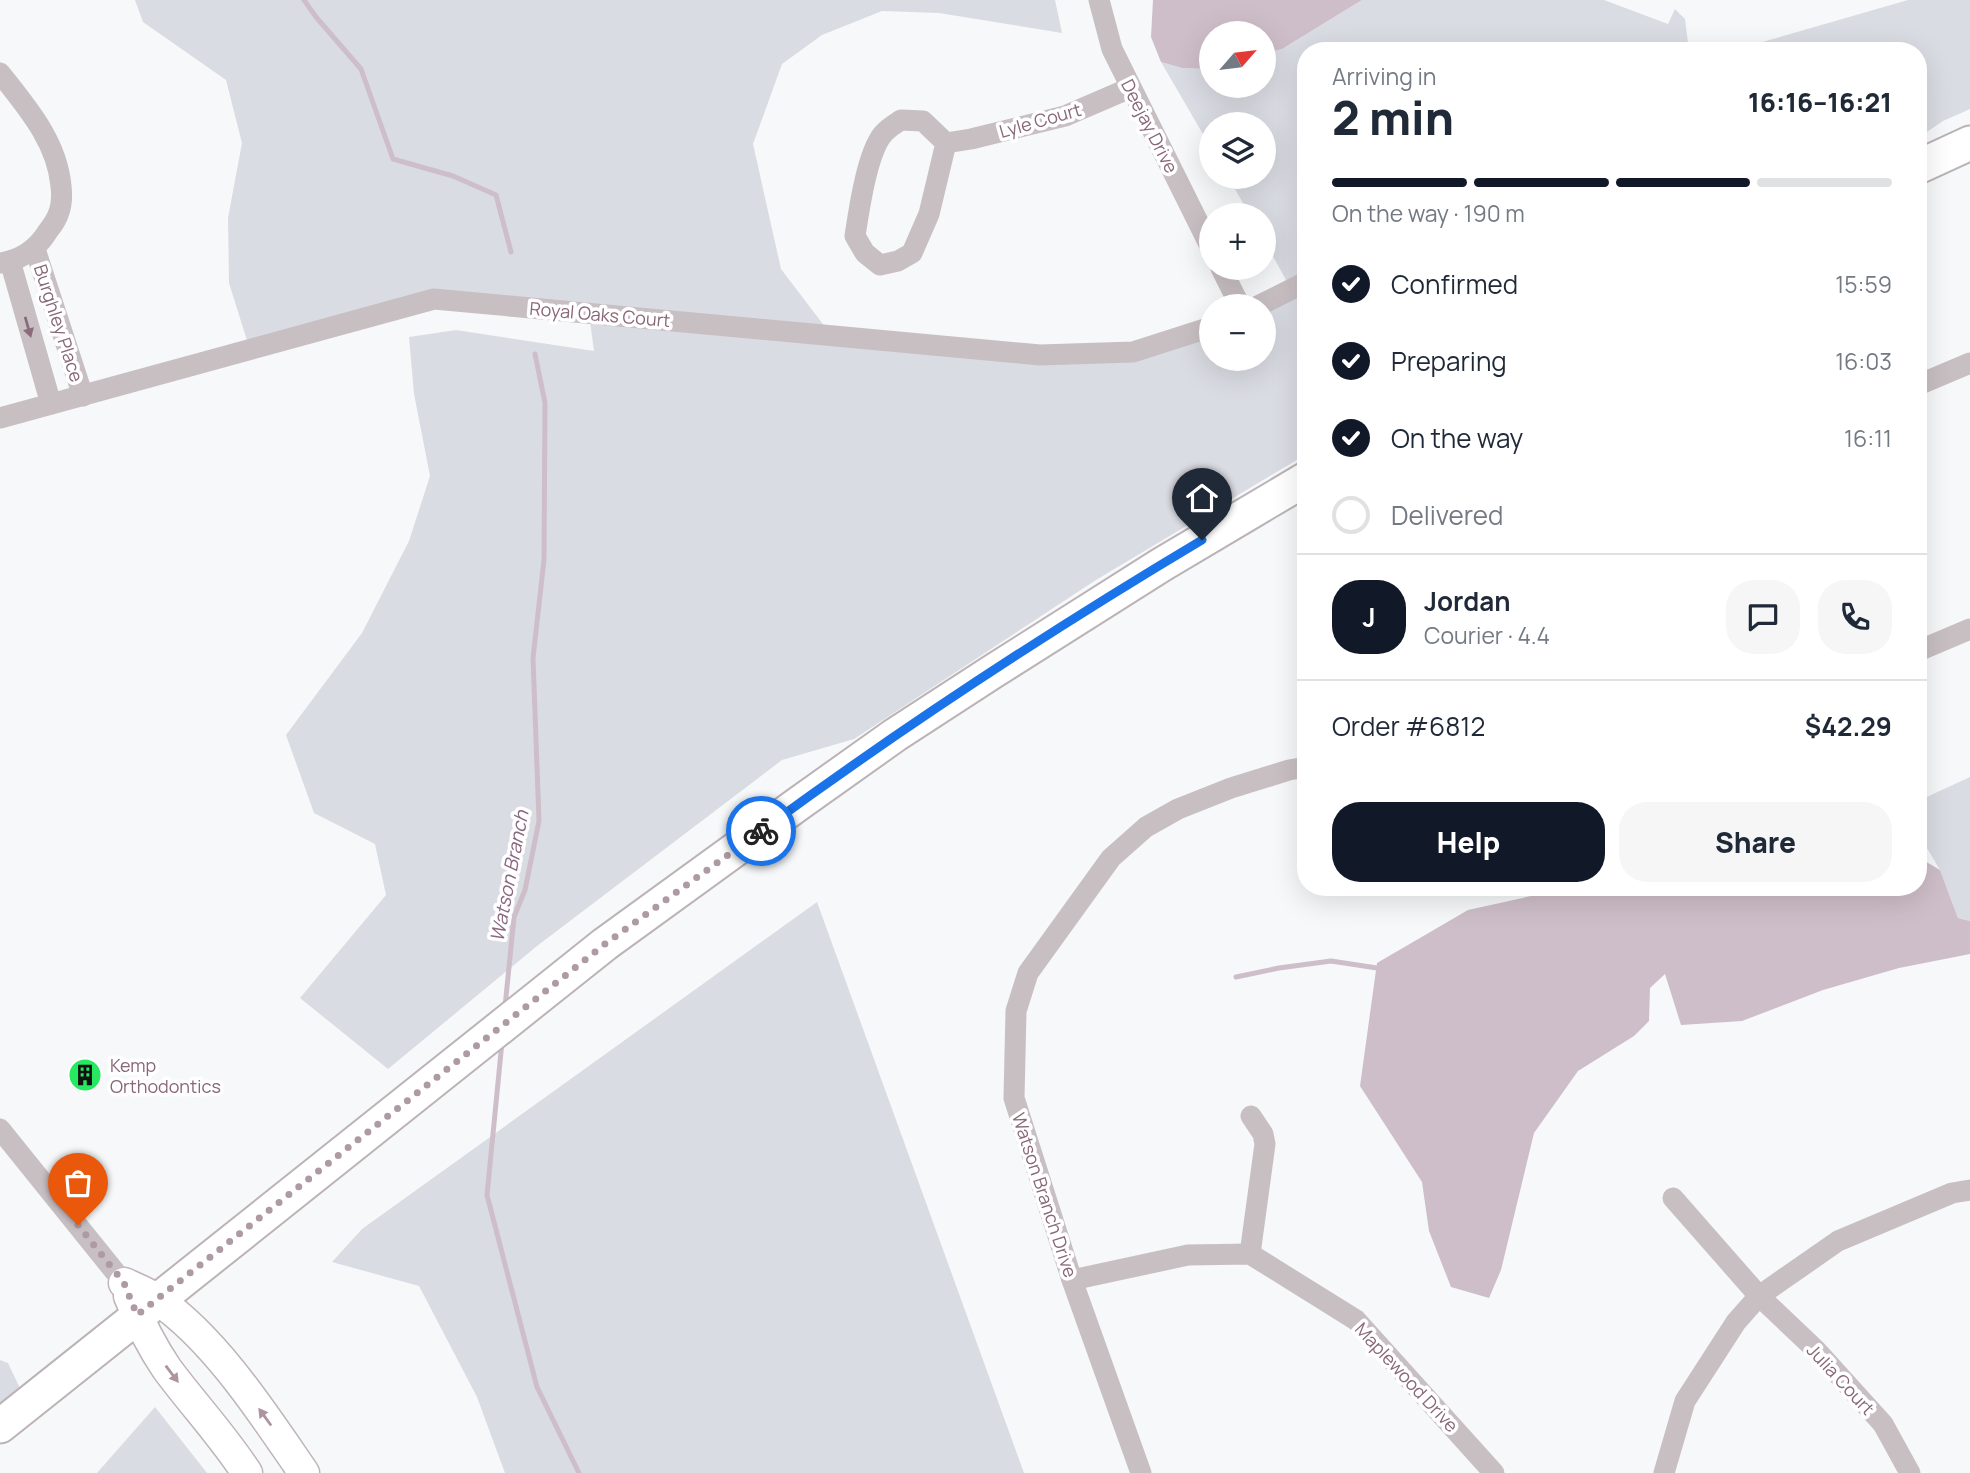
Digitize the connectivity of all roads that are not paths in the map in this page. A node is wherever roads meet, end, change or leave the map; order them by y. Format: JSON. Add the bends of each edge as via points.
{"nodes":[{"id":1,"x":1099,"y":0,"type":"edge"},
{"id":2,"x":0,"y":72,"type":"edge"},
{"id":3,"x":1130,"y":88,"type":"junction"},
{"id":4,"x":946,"y":143,"type":"junction"},
{"id":5,"x":1970,"y":143,"type":"edge"},
{"id":6,"x":1927,"y":163,"type":"edge"},
{"id":7,"x":1199,"y":224,"type":"edge"},
{"id":8,"x":35,"y":249,"type":"junction"},
{"id":9,"x":5,"y":262,"type":"edge"},
{"id":10,"x":1297,"y":286,"type":"edge"},
{"id":11,"x":1276,"y":297,"type":"edge"},
{"id":12,"x":1199,"y":331,"type":"edge"},
{"id":13,"x":1970,"y":363,"type":"edge"},
{"id":14,"x":1927,"y":381,"type":"edge"},
{"id":15,"x":83,"y":396,"type":"junction"},
{"id":16,"x":51,"y":404,"type":"junction"},
{"id":17,"x":0,"y":418,"type":"edge"},
{"id":18,"x":1297,"y":484,"type":"edge"},
{"id":19,"x":1970,"y":629,"type":"edge"},
{"id":20,"x":1927,"y":647,"type":"edge"},
{"id":21,"x":1297,"y":769,"type":"edge"},
{"id":22,"x":1251,"y":1116,"type":"dead end"},
{"id":23,"x":0,"y":1129,"type":"edge"},
{"id":24,"x":1970,"y":1190,"type":"edge"},
{"id":25,"x":1673,"y":1198,"type":"dead end"},
{"id":26,"x":1250,"y":1254,"type":"junction"},
{"id":27,"x":1072,"y":1280,"type":"junction"},
{"id":28,"x":124,"y":1283,"type":"joint"},
{"id":29,"x":1759,"y":1296,"type":"junction"},
{"id":30,"x":147,"y":1307,"type":"junction"},
{"id":31,"x":0,"y":1426,"type":"edge"},
{"id":32,"x":247,"y":1473,"type":"edge"},
{"id":33,"x":304,"y":1473,"type":"edge"},
{"id":34,"x":1141,"y":1473,"type":"edge"},
{"id":35,"x":1494,"y":1473,"type":"edge"},
{"id":36,"x":1664,"y":1473,"type":"edge"},
{"id":37,"x":1910,"y":1473,"type":"edge"}],
"edges":[{"from":1,"to":3,"type":"street","name":"Deejay Drive","via":[[1112,49]]},
{"from":2,"to":8,"type":"street","name":"Burghley Place","via":[[58,162],[61,207]]},
{"from":3,"to":4,"type":"street","name":"Lyle Court","via":[[1065,116]]},
{"from":3,"to":7,"type":"street","name":"Deejay Drive"},
{"from":4,"to":4,"type":"street","via":[[923,121],[901,120],[881,136],[864,182],[855,236],[865,253],[880,265],[912,253],[929,214]]},
{"from":5,"to":6,"type":"main road"},
{"from":8,"to":9,"type":"street","name":"Burghley Place"},
{"from":8,"to":15,"type":"street","name":"Burghley Place"},
{"from":9,"to":16,"type":"street","name":"Burghley Place","one_way":true},
{"from":10,"to":11,"type":"street"},
{"from":12,"to":15,"type":"street","name":"Royal Oaks Court","via":[[1133,352],[1040,355],[434,299]]},
{"from":13,"to":14,"type":"street"},
{"from":15,"to":16,"type":"street","name":"Royal Oaks Court"},
{"from":16,"to":17,"type":"street","name":"Royal Oaks Court"},
{"from":18,"to":30,"type":"main road","via":[[1161,565],[895,735],[605,944]]},
{"from":19,"to":20,"type":"street"},
{"from":21,"to":27,"type":"street","name":"Watson Branch Drive","via":[[1231,788],[1146,827],[1111,858],[1028,973],[1016,1010],[1014,1098]]},
{"from":22,"to":26,"type":"street","via":[[1265,1144]]},
{"from":23,"to":28,"type":"street"},
{"from":24,"to":29,"type":"street","via":[[1952,1193],[1839,1241]]},
{"from":25,"to":29,"type":"street","name":"Julia Court"},
{"from":26,"to":27,"type":"street","via":[[1188,1255]]},
{"from":26,"to":35,"type":"street","name":"Maplewood Drive","via":[[1356,1320]]},
{"from":27,"to":34,"type":"street","name":"Watson Branch Drive"},
{"from":28,"to":30,"type":"main road"},
{"from":29,"to":36,"type":"street","via":[[1730,1331],[1685,1401]]},
{"from":29,"to":37,"type":"street","name":"Julia Court","via":[[1883,1424]]},
{"from":30,"to":31,"type":"main road"},
{"from":30,"to":32,"type":"main road","one_way":true,"via":[[167,1368]]},
{"from":33,"to":30,"type":"main road","one_way":true,"via":[[204,1339]]}]}
